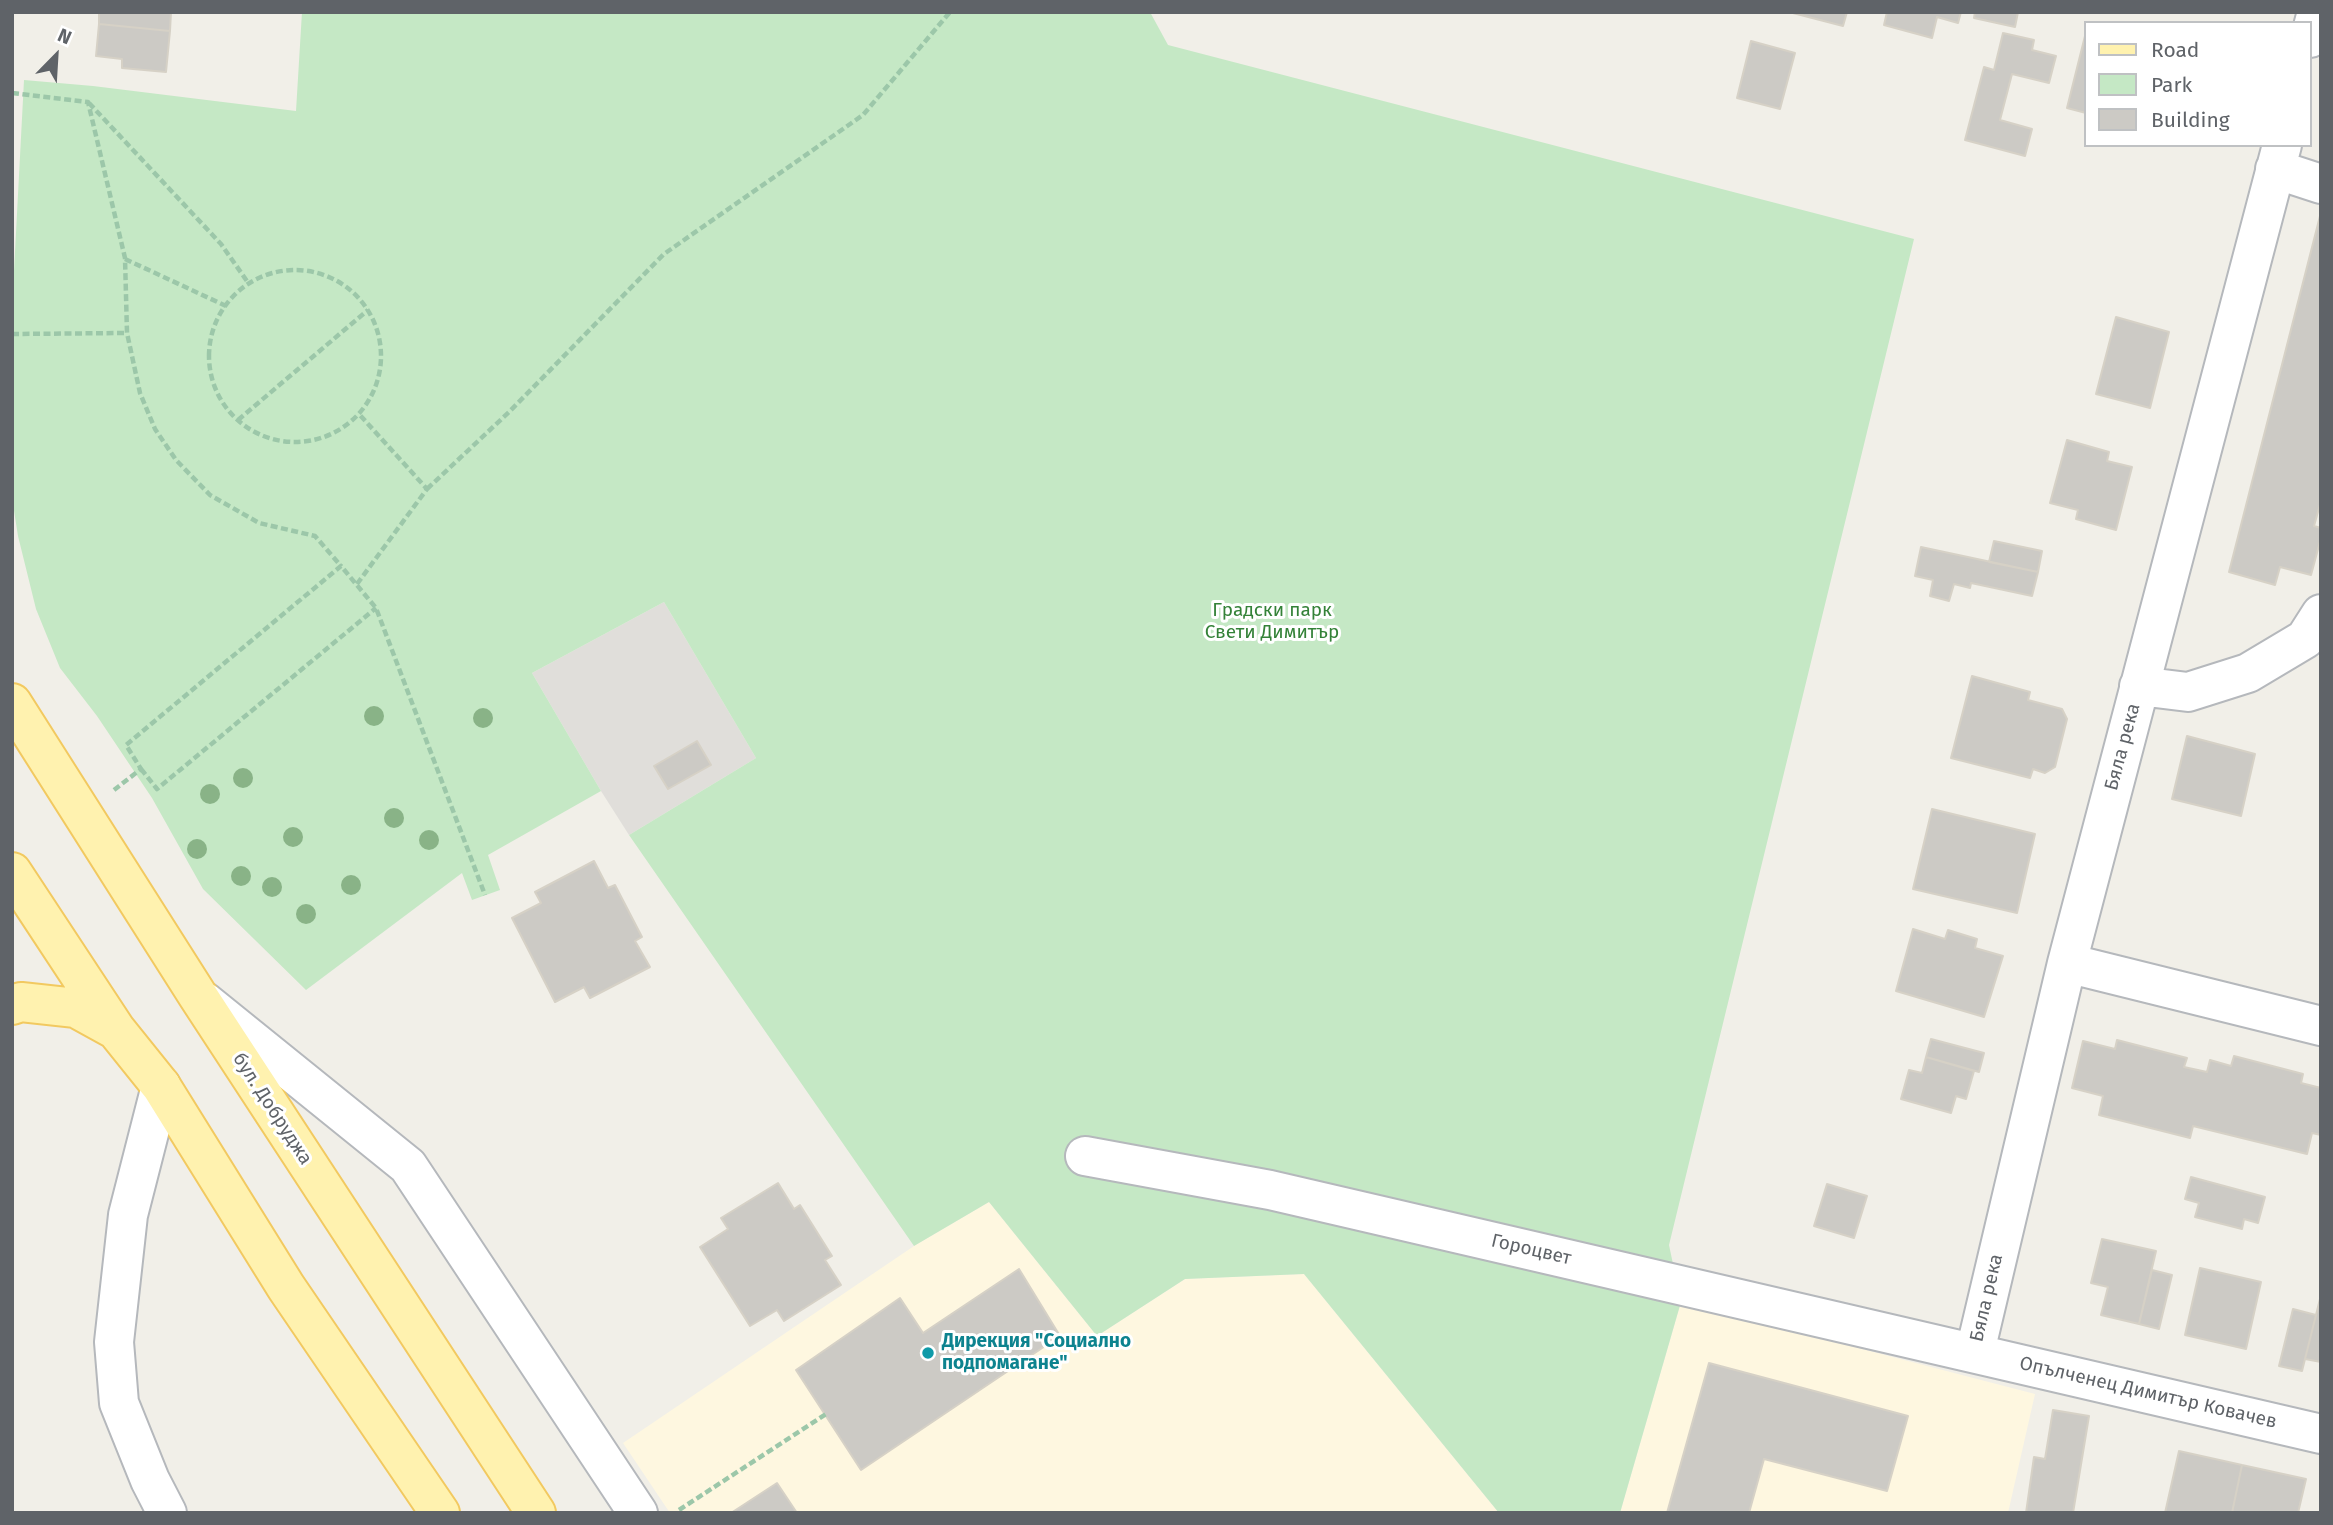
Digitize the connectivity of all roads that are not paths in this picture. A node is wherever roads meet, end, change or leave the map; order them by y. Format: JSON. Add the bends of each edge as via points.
{"nodes":[{"id":1,"x":2317,"y":12,"type":"edge"},
{"id":2,"x":2312,"y":31,"type":"edge"},
{"id":3,"x":2279,"y":157,"type":"edge"},
{"id":4,"x":2321,"y":184,"type":"edge"},
{"id":5,"x":2321,"y":614,"type":"edge"},
{"id":6,"x":2139,"y":686,"type":"junction"},
{"id":7,"x":12,"y":703,"type":"edge"},
{"id":8,"x":12,"y":872,"type":"edge"},
{"id":9,"x":2067,"y":963,"type":"junction"},
{"id":10,"x":198,"y":996,"type":"junction"},
{"id":11,"x":12,"y":1005,"type":"edge"},
{"id":12,"x":2321,"y":1027,"type":"edge"},
{"id":13,"x":116,"y":1030,"type":"junction"},
{"id":14,"x":161,"y":1086,"type":"junction"},
{"id":15,"x":1085,"y":1156,"type":"dead end"},
{"id":16,"x":1975,"y":1352,"type":"junction"},
{"id":17,"x":2321,"y":1434,"type":"edge"},
{"id":18,"x":167,"y":1513,"type":"edge"},
{"id":19,"x":440,"y":1513,"type":"edge"},
{"id":20,"x":536,"y":1513,"type":"edge"},
{"id":21,"x":638,"y":1513,"type":"edge"}],
"edges":[{"from":1,"to":2,"type":"street"},
{"from":3,"to":4,"type":"street"},
{"from":3,"to":6,"type":"street","name":"Бяла река"},
{"from":5,"to":6,"type":"street","via":[[2305,639],[2248,673],[2188,692]]},
{"from":6,"to":9,"type":"street","name":"Бяла река"},
{"from":7,"to":10,"type":"main road","name":"бул. Добруджа"},
{"from":8,"to":13,"type":"main road"},
{"from":9,"to":12,"type":"street"},
{"from":9,"to":16,"type":"street","name":"Бяла река"},
{"from":10,"to":20,"type":"main road","name":"бул. Добруджа"},
{"from":10,"to":21,"type":"street","via":[[408,1167]]},
{"from":11,"to":13,"type":"main road","via":[[76,1008]]},
{"from":13,"to":14,"type":"main road"},
{"from":14,"to":18,"type":"street","via":[[128,1215],[114,1342],[119,1404]]},
{"from":14,"to":19,"type":"main road","via":[[286,1287]]},
{"from":15,"to":16,"type":"street","name":"Гороцвет","via":[[1270,1190]]},
{"from":16,"to":17,"type":"street","name":"Опълченец Димитър Ковачев"}]}
